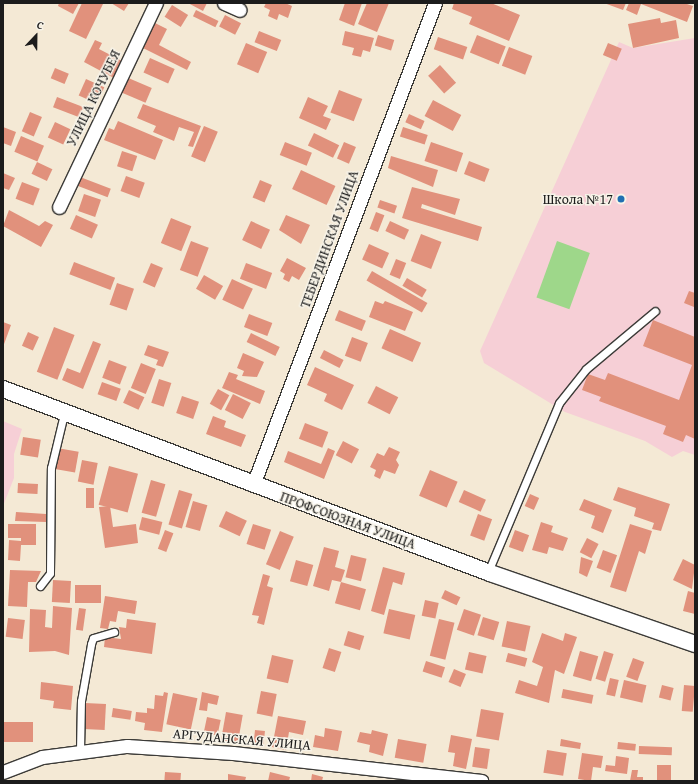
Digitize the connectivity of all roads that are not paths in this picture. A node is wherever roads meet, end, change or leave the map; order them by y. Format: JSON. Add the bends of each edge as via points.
{"nodes":[{"id":1,"x":156,"y":3,"type":"edge"},
{"id":2,"x":224,"y":3,"type":"edge"},
{"id":3,"x":435,"y":3,"type":"edge"},
{"id":4,"x":240,"y":10,"type":"dead end"},
{"id":5,"x":59,"y":207,"type":"dead end"},
{"id":6,"x":655,"y":311,"type":"dead end"},
{"id":7,"x":3,"y":390,"type":"edge"},
{"id":8,"x":64,"y":414,"type":"junction"},
{"id":9,"x":253,"y":485,"type":"junction"},
{"id":10,"x":488,"y":573,"type":"junction"},
{"id":11,"x":40,"y":586,"type":"dead end"},
{"id":12,"x":114,"y":632,"type":"dead end"},
{"id":13,"x":695,"y":644,"type":"edge"},
{"id":14,"x":80,"y":751,"type":"junction"},
{"id":15,"x":3,"y":772,"type":"edge"},
{"id":16,"x":481,"y":781,"type":"edge"}],
"edges":[{"from":1,"to":5,"type":"street","name":"УЛИЦА КОЧУБЕЯ"},
{"from":2,"to":4,"type":"street"},
{"from":3,"to":9,"type":"street","name":"ТЕБЕРДИНСКАЯ УЛИЦА"},
{"from":6,"to":10,"type":"lane","via":[[586,369],[559,403]]},
{"from":7,"to":8,"type":"street","name":"ПРОФСОЮЗНАЯ УЛИЦА"},
{"from":8,"to":9,"type":"street","name":"ПРОФСОЮЗНАЯ УЛИЦА"},
{"from":8,"to":11,"type":"lane","via":[[50,468],[50,573]]},
{"from":9,"to":10,"type":"street","name":"ПРОФСОЮЗНАЯ УЛИЦА"},
{"from":10,"to":13,"type":"street","name":"ПРОФСОЮЗНАЯ УЛИЦА"},
{"from":12,"to":14,"type":"lane","via":[[93,638],[91,644],[81,701]]},
{"from":14,"to":15,"type":"street","name":"АРГУДАНСКАЯ УЛИЦА","via":[[42,757]]},
{"from":14,"to":16,"type":"street","name":"АРГУДАНСКАЯ УЛИЦА","via":[[127,746],[233,753]]}]}
